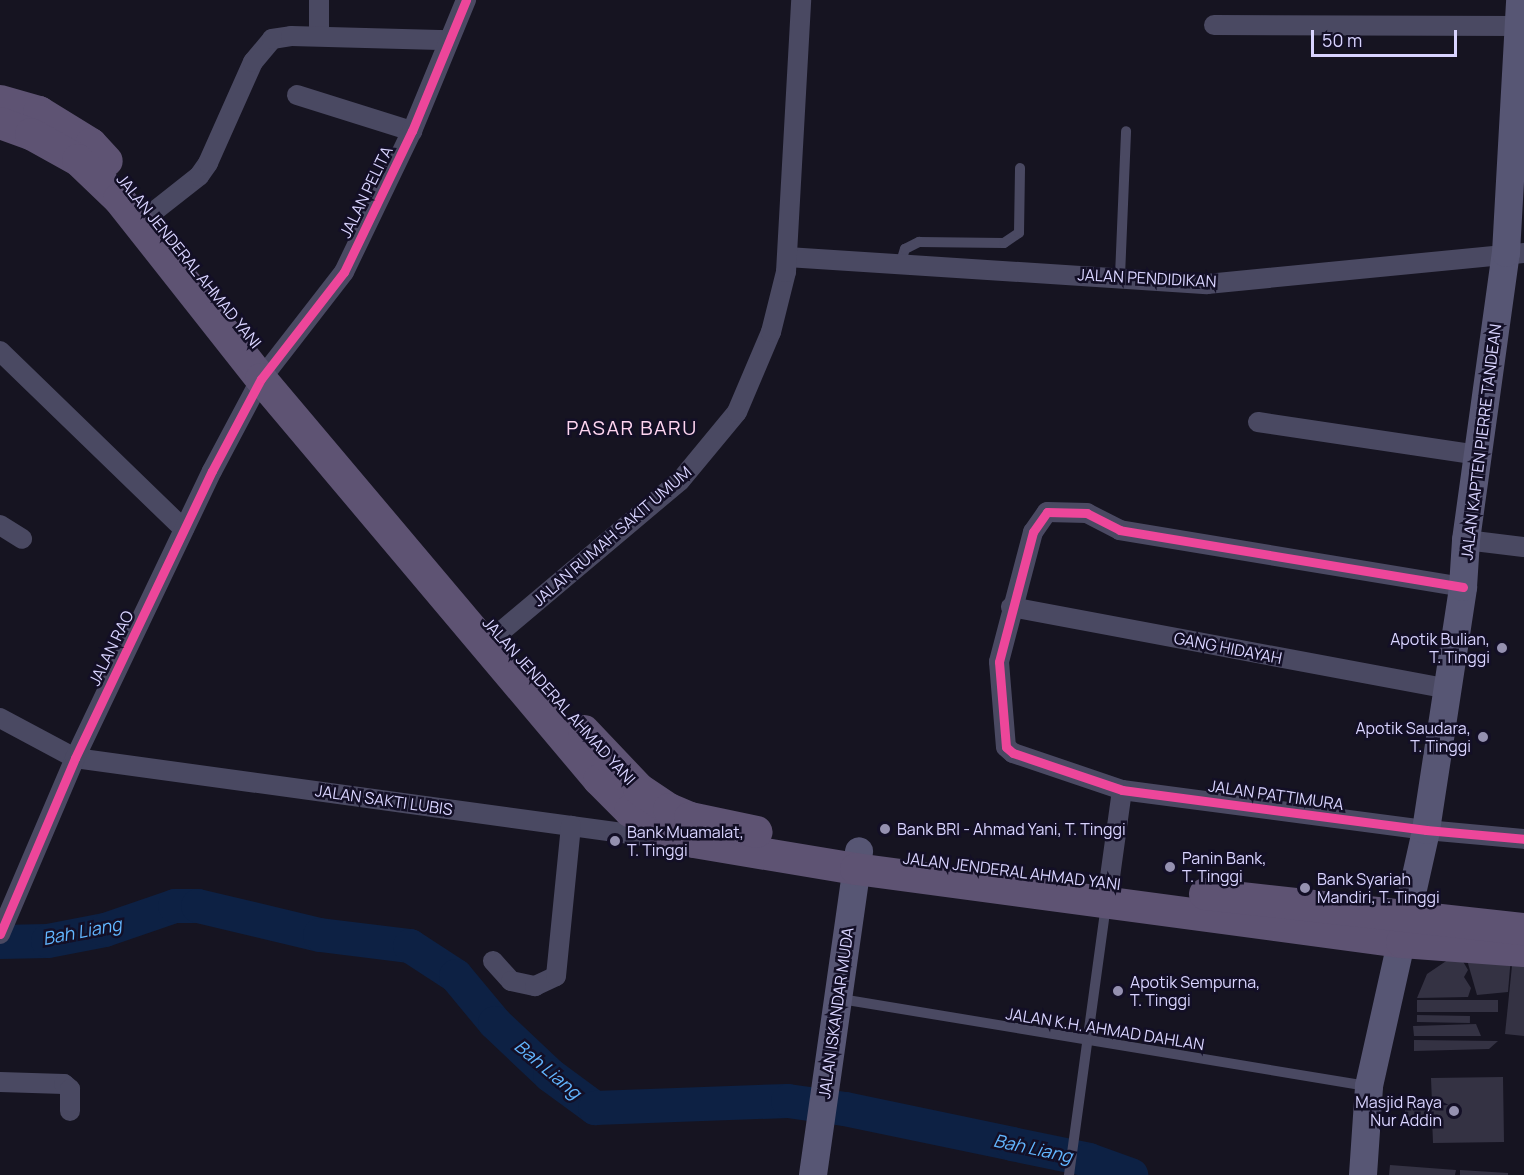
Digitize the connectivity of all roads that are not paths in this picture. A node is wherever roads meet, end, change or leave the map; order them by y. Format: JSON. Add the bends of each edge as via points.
{"nodes":[{"id":1,"x":320,"y":0,"type":"edge"},
{"id":2,"x":466,"y":0,"type":"edge"},
{"id":3,"x":801,"y":0,"type":"edge"},
{"id":4,"x":1214,"y":25,"type":"dead end"},
{"id":5,"x":1520,"y":28,"type":"edge"},
{"id":6,"x":319,"y":36,"type":"junction"},
{"id":7,"x":449,"y":39,"type":"junction"},
{"id":8,"x":1520,"y":79,"type":"edge"},
{"id":9,"x":297,"y":95,"type":"dead end"},
{"id":10,"x":0,"y":101,"type":"edge"},
{"id":11,"x":0,"y":123,"type":"edge"},
{"id":12,"x":412,"y":131,"type":"junction"},
{"id":13,"x":1126,"y":131,"type":"dead end"},
{"id":14,"x":1020,"y":168,"type":"dead end"},
{"id":15,"x":152,"y":213,"type":"junction"},
{"id":16,"x":1515,"y":253,"type":"edge"},
{"id":17,"x":787,"y":257,"type":"junction"},
{"id":18,"x":900,"y":265,"type":"junction"},
{"id":19,"x":1120,"y":276,"type":"junction"},
{"id":20,"x":0,"y":351,"type":"edge"},
{"id":21,"x":267,"y":373,"type":"junction"},
{"id":22,"x":1258,"y":422,"type":"dead end"},
{"id":23,"x":1478,"y":454,"type":"junction"},
{"id":24,"x":0,"y":525,"type":"edge"},
{"id":25,"x":184,"y":529,"type":"junction"},
{"id":26,"x":22,"y":539,"type":"dead end"},
{"id":27,"x":1466,"y":540,"type":"junction"},
{"id":28,"x":1524,"y":547,"type":"edge"},
{"id":29,"x":1463,"y":587,"type":"junction"},
{"id":30,"x":1011,"y":607,"type":"junction"},
{"id":31,"x":491,"y":640,"type":"junction"},
{"id":32,"x":1445,"y":688,"type":"junction"},
{"id":33,"x":0,"y":718,"type":"edge"},
{"id":34,"x":75,"y":758,"type":"junction"},
{"id":35,"x":1122,"y":790,"type":"junction"},
{"id":36,"x":571,"y":826,"type":"junction"},
{"id":37,"x":1426,"y":831,"type":"junction"},
{"id":38,"x":1524,"y":839,"type":"edge"},
{"id":39,"x":694,"y":842,"type":"junction"},
{"id":40,"x":858,"y":860,"type":"junction"},
{"id":41,"x":1108,"y":893,"type":"junction"},
{"id":42,"x":3,"y":929,"type":"edge"},
{"id":43,"x":1405,"y":929,"type":"junction"},
{"id":44,"x":1524,"y":929,"type":"edge"},
{"id":45,"x":1524,"y":951,"type":"edge"},
{"id":46,"x":493,"y":961,"type":"dead end"},
{"id":47,"x":837,"y":999,"type":"junction"},
{"id":48,"x":1089,"y":1043,"type":"junction"},
{"id":49,"x":0,"y":1082,"type":"edge"},
{"id":50,"x":1369,"y":1086,"type":"junction"},
{"id":51,"x":70,"y":1111,"type":"dead end"},
{"id":52,"x":813,"y":1175,"type":"edge"},
{"id":53,"x":1069,"y":1175,"type":"edge"},
{"id":54,"x":1364,"y":1175,"type":"edge"}],
"edges":[{"from":1,"to":6,"type":"street"},
{"from":2,"to":7,"type":"street","name":"JALAN PELITA"},
{"from":3,"to":17,"type":"street","name":"JALAN RUMAH SAKIT UMUM"},
{"from":4,"to":5,"type":"street"},
{"from":5,"to":8,"type":"main road","name":"JALAN KAPTEN PIERRE TANDEAN"},
{"from":6,"to":7,"type":"street"},
{"from":6,"to":15,"type":"street","via":[[272,39],[264,45],[208,163],[199,176]]},
{"from":7,"to":12,"type":"street","name":"JALAN PELITA"},
{"from":8,"to":16,"type":"main road","name":"JALAN KAPTEN PIERRE TANDEAN"},
{"from":9,"to":12,"type":"street"},
{"from":10,"to":15,"type":"main road","name":"JALAN JENDERAL AHMAD YANI","via":[[39,112],[91,144]]},
{"from":11,"to":21,"type":"main road","name":"JALAN JENDERAL AHMAD YANI","via":[[78,160],[119,199]]},
{"from":12,"to":21,"type":"street","name":"JALAN PELITA","via":[[344,272]]},
{"from":13,"to":19,"type":"lane"},
{"from":14,"to":18,"type":"lane","via":[[1019,233],[1005,243],[919,242],[905,249]]},
{"from":15,"to":21,"type":"main road","name":"JALAN JENDERAL AHMAD YANI"},
{"from":16,"to":19,"type":"street","name":"JALAN PENDIDIKAN","via":[[1208,284]]},
{"from":16,"to":23,"type":"main road","name":"JALAN KAPTEN PIERRE TANDEAN"},
{"from":17,"to":18,"type":"street","name":"JALAN PENDIDIKAN"},
{"from":17,"to":31,"type":"street","name":"JALAN RUMAH SAKIT UMUM","via":[[771,332],[738,412],[680,481]]},
{"from":18,"to":19,"type":"street","name":"JALAN PENDIDIKAN"},
{"from":20,"to":25,"type":"street"},
{"from":21,"to":25,"type":"street","name":"JALAN RAO"},
{"from":21,"to":31,"type":"main road","name":"JALAN JENDERAL AHMAD YANI"},
{"from":22,"to":23,"type":"street"},
{"from":23,"to":27,"type":"main road","name":"JALAN KAPTEN PIERRE TANDEAN"},
{"from":24,"to":26,"type":"street"},
{"from":25,"to":34,"type":"street","name":"JALAN RAO"},
{"from":27,"to":28,"type":"street"},
{"from":27,"to":29,"type":"main road","name":"JALAN KAPTEN PIERRE TANDEAN"},
{"from":29,"to":30,"type":"street","via":[[1120,530],[1087,513],[1047,512],[1033,532]]},
{"from":29,"to":32,"type":"main road","name":"JALAN KAPTEN PIERRE TANDEAN"},
{"from":30,"to":32,"type":"street","name":"GANG HIDAYAH"},
{"from":30,"to":35,"type":"street","name":"JALAN PATTIMURA","via":[[999,662],[1006,747],[1013,753]]},
{"from":31,"to":39,"type":"main road","name":"JALAN JENDERAL AHMAD YANI","via":[[599,780],[630,811]]},
{"from":31,"to":40,"type":"main road","name":"JALAN JENDERAL AHMAD YANI","via":[[624,773],[669,809],[690,818]]},
{"from":32,"to":37,"type":"main road","name":"JALAN KAPTEN PIERRE TANDEAN"},
{"from":33,"to":34,"type":"street"},
{"from":34,"to":36,"type":"street","name":"JALAN SAKTI LUBIS"},
{"from":34,"to":42,"type":"street","name":"JALAN RAO"},
{"from":35,"to":37,"type":"street","name":"JALAN PATTIMURA"},
{"from":35,"to":41,"type":"street"},
{"from":36,"to":39,"type":"street","name":"JALAN SAKTI LUBIS"},
{"from":36,"to":46,"type":"street","via":[[555,976],[535,986],[511,981]]},
{"from":37,"to":38,"type":"street","name":"JALAN PATTIMURA"},
{"from":37,"to":43,"type":"main road","name":"JALAN KAPTEN PIERRE TANDEAN"},
{"from":39,"to":40,"type":"main road","name":"JALAN JENDERAL AHMAD YANI"},
{"from":40,"to":41,"type":"main road","name":"JALAN JENDERAL AHMAD YANI"},
{"from":40,"to":47,"type":"main road","name":"JALAN ISKANDAR MUDA"},
{"from":41,"to":43,"type":"main road","name":"JALAN JENDERAL AHMAD YANI"},
{"from":41,"to":48,"type":"lane"},
{"from":43,"to":44,"type":"main road"},
{"from":43,"to":45,"type":"main road"},
{"from":43,"to":50,"type":"main road","name":"JALAN KAPTEN PIERRE TANDEAN"},
{"from":47,"to":48,"type":"lane","name":"JALAN K.H. AHMAD DAHLAN"},
{"from":47,"to":52,"type":"main road","name":"JALAN ISKANDAR MUDA"},
{"from":48,"to":50,"type":"lane","name":"JALAN K.H. AHMAD DAHLAN"},
{"from":48,"to":53,"type":"lane"},
{"from":49,"to":51,"type":"street","via":[[64,1084],[70,1089]]},
{"from":50,"to":54,"type":"main road","name":"JALAN KAPTEN PIERRE TANDEAN"}]}
